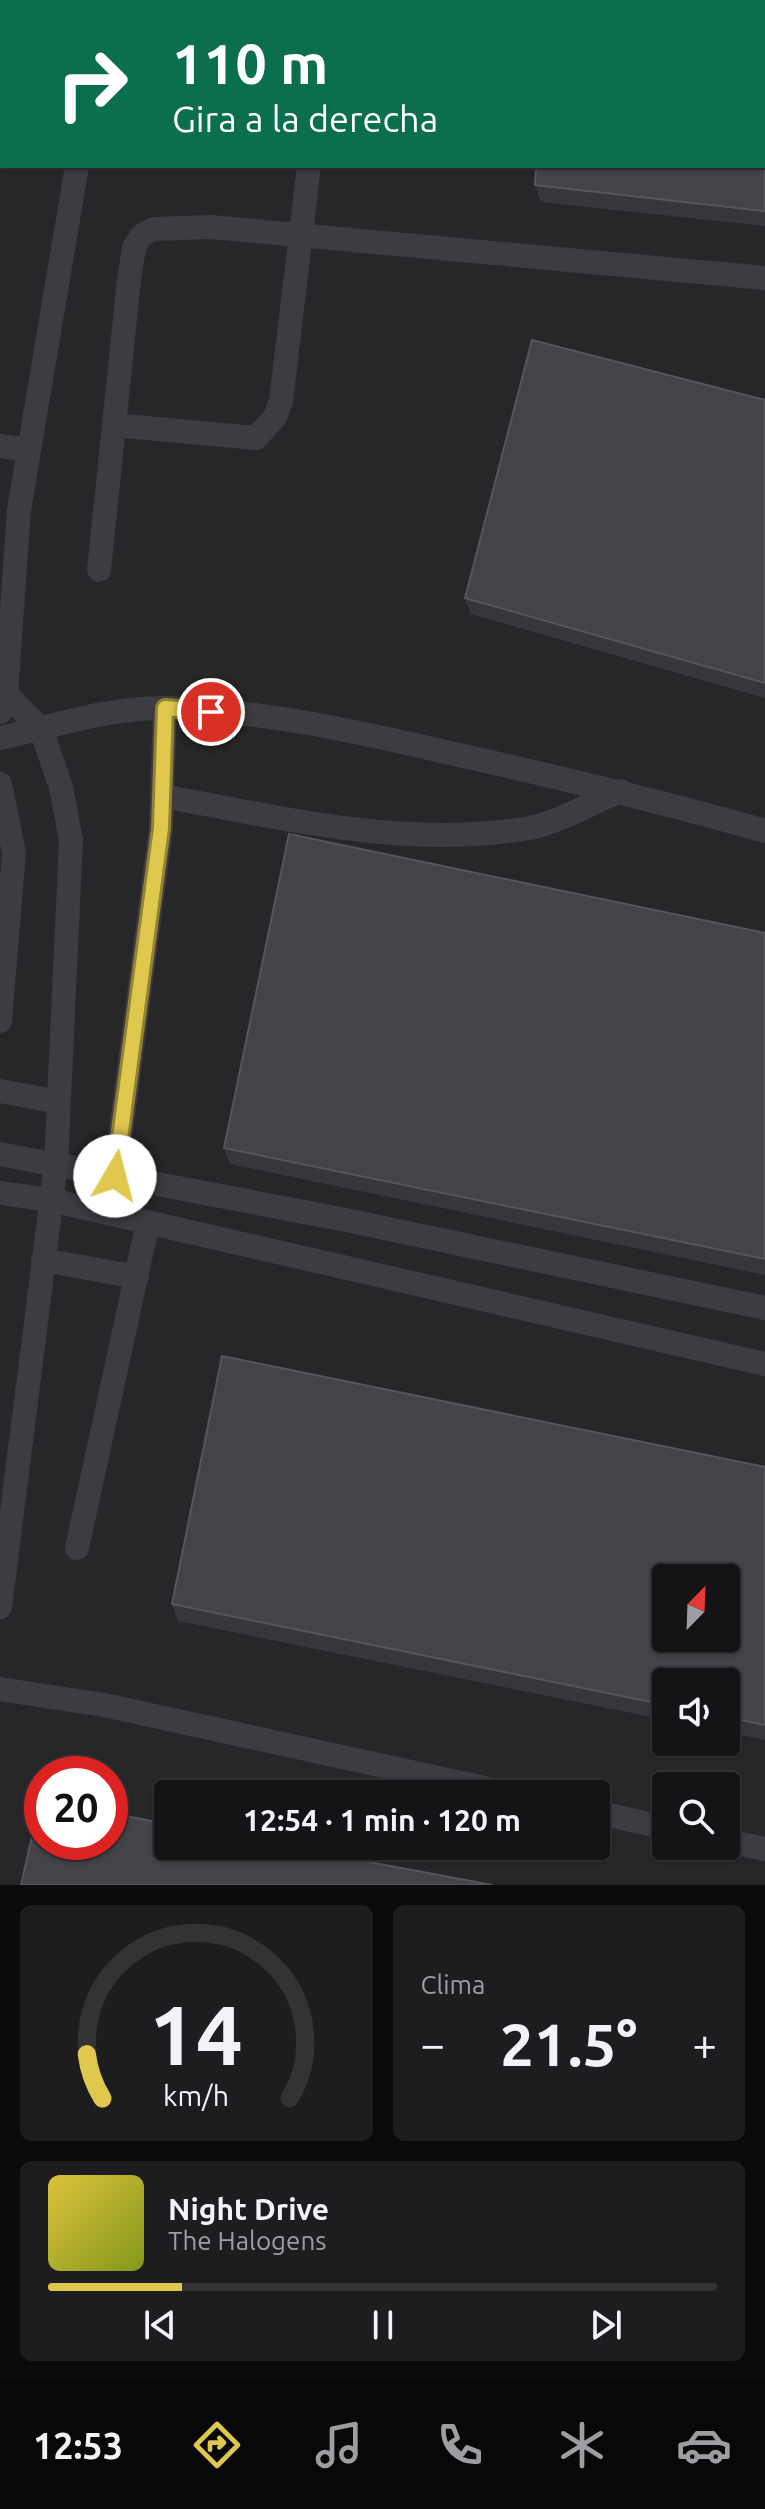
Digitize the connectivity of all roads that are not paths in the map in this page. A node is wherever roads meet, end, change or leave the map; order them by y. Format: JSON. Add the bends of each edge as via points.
{"nodes":[{"id":1,"x":77,"y":168,"type":"edge"},
{"id":2,"x":309,"y":168,"type":"edge"},
{"id":3,"x":303,"y":233,"type":"junction"},
{"id":4,"x":765,"y":278,"type":"edge"},
{"id":5,"x":114,"y":425,"type":"junction"},
{"id":6,"x":0,"y":446,"type":"edge"},
{"id":7,"x":29,"y":450,"type":"junction"},
{"id":8,"x":9,"y":508,"type":"edge"},
{"id":9,"x":99,"y":570,"type":"dead end"},
{"id":10,"x":3,"y":703,"type":"edge"},
{"id":11,"x":165,"y":708,"type":"junction"},
{"id":12,"x":41,"y":729,"type":"junction"},
{"id":13,"x":0,"y":738,"type":"edge"},
{"id":14,"x":0,"y":784,"type":"edge"},
{"id":15,"x":620,"y":791,"type":"junction"},
{"id":16,"x":162,"y":796,"type":"junction"},
{"id":17,"x":765,"y":831,"type":"edge"},
{"id":18,"x":0,"y":1021,"type":"edge"},
{"id":19,"x":0,"y":1091,"type":"edge"},
{"id":20,"x":59,"y":1102,"type":"junction"},
{"id":21,"x":0,"y":1154,"type":"edge"},
{"id":22,"x":56,"y":1164,"type":"junction"},
{"id":23,"x":115,"y":1176,"type":"junction"},
{"id":24,"x":0,"y":1193,"type":"edge"},
{"id":25,"x":51,"y":1200,"type":"junction"},
{"id":26,"x":148,"y":1222,"type":"junction"},
{"id":27,"x":43,"y":1260,"type":"junction"},
{"id":28,"x":137,"y":1277,"type":"junction"},
{"id":29,"x":765,"y":1308,"type":"edge"},
{"id":30,"x":765,"y":1364,"type":"edge"},
{"id":31,"x":77,"y":1548,"type":"dead end"},
{"id":32,"x":0,"y":1597,"type":"edge"},
{"id":33,"x":0,"y":1689,"type":"edge"},
{"id":34,"x":448,"y":1780,"type":"edge"},
{"id":35,"x":610,"y":1815,"type":"edge"},
{"id":36,"x":652,"y":1825,"type":"edge"},
{"id":37,"x":740,"y":1844,"type":"edge"},
{"id":38,"x":765,"y":1849,"type":"edge"}],
"edges":[{"from":1,"to":7,"type":"lane"},
{"from":2,"to":3,"type":"lane"},
{"from":3,"to":4,"type":"lane"},
{"from":3,"to":5,"type":"lane","via":[[211,227],[153,229],[141,236],[129,280]]},
{"from":3,"to":5,"type":"lane","via":[[281,401],[265,431],[243,439],[194,429]]},
{"from":5,"to":9,"type":"lane"},
{"from":6,"to":7,"type":"lane"},
{"from":7,"to":8,"type":"lane"},
{"from":8,"to":10,"type":"lane"},
{"from":10,"to":12,"type":"lane"},
{"from":11,"to":12,"type":"lane","via":[[103,712]]},
{"from":11,"to":15,"type":"lane","via":[[234,713],[382,737]]},
{"from":11,"to":16,"type":"lane"},
{"from":12,"to":13,"type":"lane"},
{"from":12,"to":20,"type":"lane","via":[[61,787],[71,840]]},
{"from":14,"to":18,"type":"lane","via":[[14,853]]},
{"from":15,"to":16,"type":"lane","via":[[532,827],[439,836],[359,833]]},
{"from":15,"to":17,"type":"lane"},
{"from":16,"to":23,"type":"lane"},
{"from":19,"to":20,"type":"lane"},
{"from":20,"to":22,"type":"lane"},
{"from":21,"to":22,"type":"lane"},
{"from":22,"to":23,"type":"lane"},
{"from":22,"to":25,"type":"lane"},
{"from":23,"to":29,"type":"lane"},
{"from":24,"to":25,"type":"lane"},
{"from":25,"to":26,"type":"lane"},
{"from":25,"to":27,"type":"lane"},
{"from":26,"to":28,"type":"lane"},
{"from":26,"to":30,"type":"lane"},
{"from":27,"to":28,"type":"lane"},
{"from":27,"to":32,"type":"lane"},
{"from":28,"to":31,"type":"lane"},
{"from":33,"to":34,"type":"lane","via":[[104,1705]]},
{"from":35,"to":36,"type":"lane"},
{"from":37,"to":38,"type":"lane"}]}
